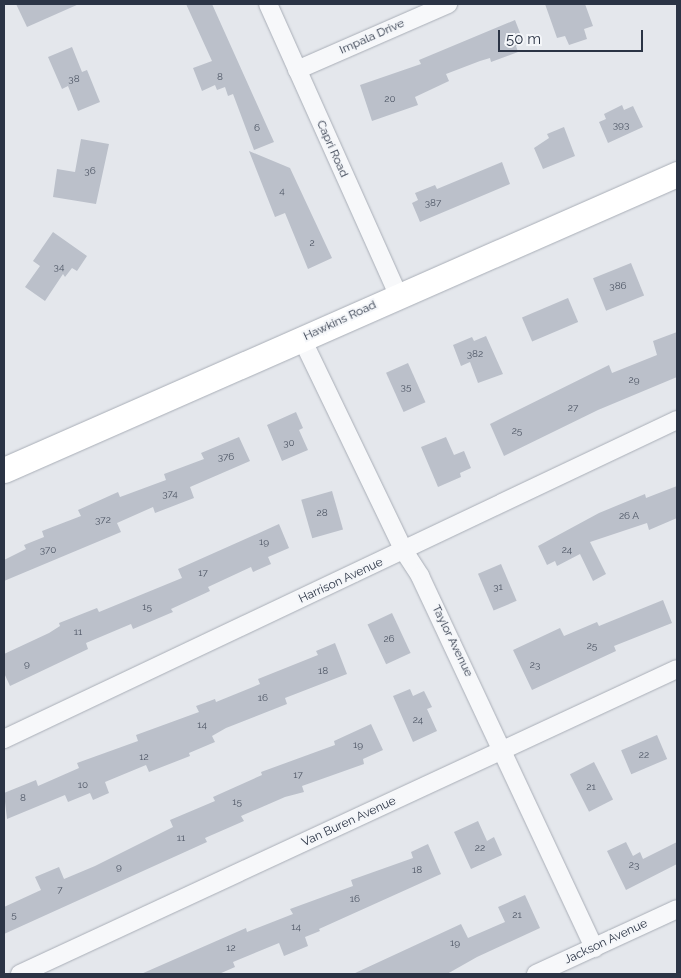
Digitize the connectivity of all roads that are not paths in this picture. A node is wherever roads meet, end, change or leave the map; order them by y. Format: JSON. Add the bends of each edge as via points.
{"nodes":[{"id":1,"x":268,"y":4,"type":"edge"},
{"id":2,"x":448,"y":4,"type":"edge"},
{"id":3,"x":297,"y":70,"type":"junction"},
{"id":4,"x":677,"y":174,"type":"edge"},
{"id":5,"x":398,"y":295,"type":"junction"},
{"id":6,"x":302,"y":339,"type":"junction"},
{"id":7,"x":677,"y":420,"type":"edge"},
{"id":8,"x":4,"y":470,"type":"edge"},
{"id":9,"x":404,"y":551,"type":"junction"},
{"id":10,"x":677,"y":669,"type":"edge"},
{"id":11,"x":4,"y":740,"type":"edge"},
{"id":12,"x":504,"y":750,"type":"junction"},
{"id":13,"x":677,"y":909,"type":"edge"},
{"id":14,"x":594,"y":948,"type":"junction"},
{"id":15,"x":20,"y":974,"type":"edge"},
{"id":16,"x":536,"y":974,"type":"edge"}],
"edges":[{"from":1,"to":3,"type":"street","name":"Capri Road"},
{"from":2,"to":3,"type":"street","name":"Impala Drive"},
{"from":3,"to":5,"type":"street","name":"Capri Road"},
{"from":4,"to":5,"type":"street","name":"Hawkins Road"},
{"from":5,"to":6,"type":"street","name":"Hawkins Road"},
{"from":6,"to":8,"type":"street","name":"Hawkins Road"},
{"from":6,"to":9,"type":"street","name":"Taylor Avenue"},
{"from":7,"to":9,"type":"street","name":"Harrison Avenue"},
{"from":9,"to":11,"type":"street","name":"Harrison Avenue"},
{"from":9,"to":12,"type":"street","name":"Taylor Avenue","via":[[420,576]]},
{"from":10,"to":12,"type":"street","name":"Van Buren Avenue"},
{"from":12,"to":14,"type":"street","name":"Taylor Avenue"},
{"from":12,"to":15,"type":"street","name":"Van Buren Avenue"},
{"from":13,"to":14,"type":"street","name":"Jackson Avenue"},
{"from":14,"to":16,"type":"street","name":"Jackson Avenue"}]}
